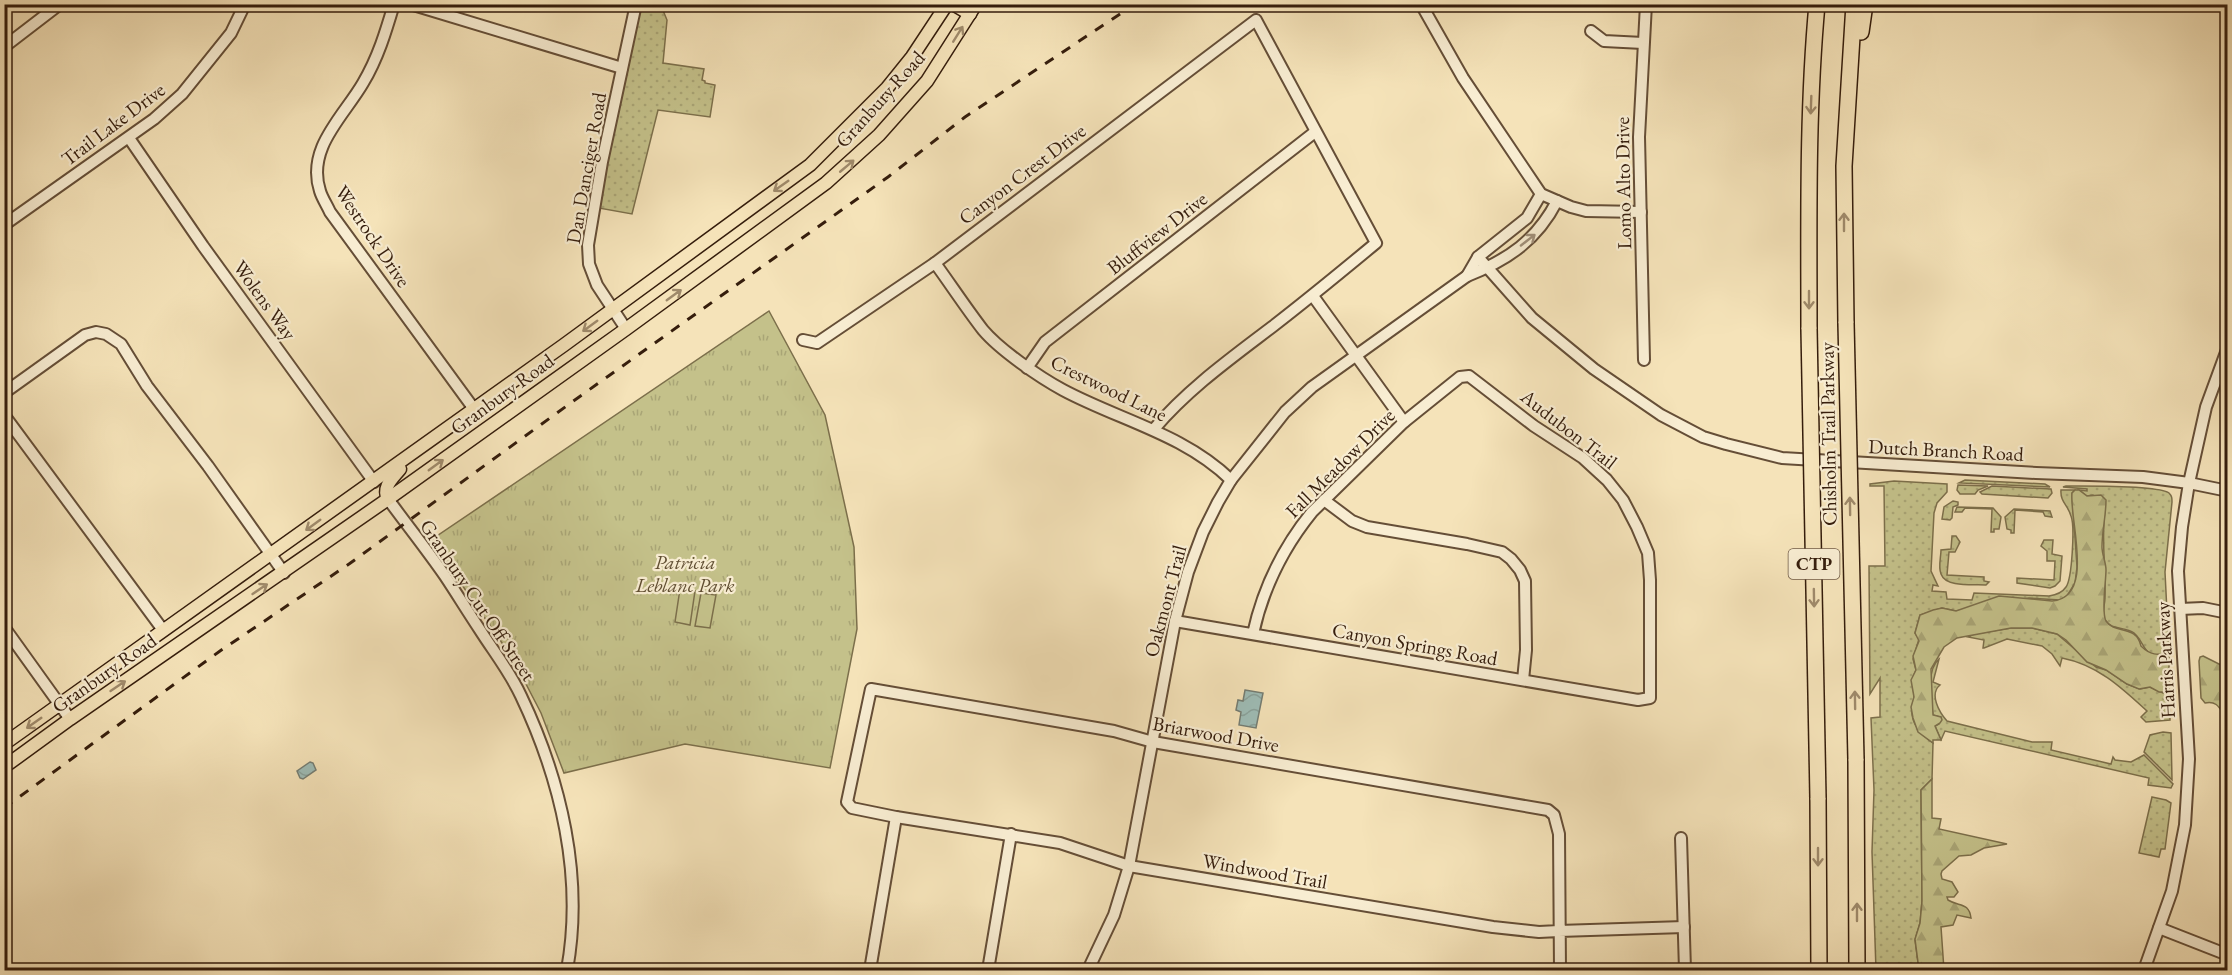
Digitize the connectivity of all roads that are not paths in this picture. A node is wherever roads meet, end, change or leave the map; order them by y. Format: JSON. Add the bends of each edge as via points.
{"nodes":[{"id":1,"x":60,"y":4,"type":"edge"},
{"id":2,"x":245,"y":4,"type":"edge"},
{"id":3,"x":394,"y":4,"type":"edge"},
{"id":4,"x":410,"y":4,"type":"edge"},
{"id":5,"x":636,"y":4,"type":"edge"},
{"id":6,"x":947,"y":4,"type":"edge"},
{"id":7,"x":953,"y":4,"type":"edge"},
{"id":8,"x":1421,"y":4,"type":"edge"},
{"id":9,"x":1646,"y":4,"type":"edge"},
{"id":10,"x":1811,"y":4,"type":"edge"},
{"id":11,"x":1817,"y":4,"type":"edge"},
{"id":12,"x":1854,"y":4,"type":"edge"},
{"id":13,"x":1865,"y":4,"type":"edge"},
{"id":14,"x":973,"y":9,"type":"edge"},
{"id":15,"x":1591,"y":31,"type":"dead end"},
{"id":16,"x":1643,"y":43,"type":"junction"},
{"id":17,"x":4,"y":47,"type":"edge"},
{"id":18,"x":622,"y":68,"type":"junction"},
{"id":19,"x":1812,"y":76,"type":"junction"},
{"id":20,"x":1315,"y":132,"type":"junction"},
{"id":21,"x":129,"y":138,"type":"junction"},
{"id":22,"x":810,"y":165,"type":"junction"},
{"id":23,"x":1844,"y":166,"type":"junction"},
{"id":24,"x":826,"y":183,"type":"junction"},
{"id":25,"x":1541,"y":194,"type":"junction"},
{"id":26,"x":1557,"y":201,"type":"junction"},
{"id":27,"x":1641,"y":212,"type":"junction"},
{"id":28,"x":4,"y":225,"type":"edge"},
{"id":29,"x":1478,"y":257,"type":"junction"},
{"id":30,"x":935,"y":263,"type":"junction"},
{"id":31,"x":1488,"y":268,"type":"junction"},
{"id":32,"x":1467,"y":276,"type":"junction"},
{"id":33,"x":1313,"y":296,"type":"junction"},
{"id":34,"x":613,"y":310,"type":"junction"},
{"id":35,"x":626,"y":329,"type":"junction"},
{"id":36,"x":803,"y":340,"type":"dead end"},
{"id":37,"x":2228,"y":346,"type":"edge"},
{"id":38,"x":1356,"y":357,"type":"junction"},
{"id":39,"x":1644,"y":360,"type":"dead end"},
{"id":40,"x":1027,"y":368,"type":"junction"},
{"id":41,"x":1469,"y":376,"type":"joint"},
{"id":42,"x":4,"y":393,"type":"edge"},
{"id":43,"x":474,"y":409,"type":"junction"},
{"id":44,"x":4,"y":414,"type":"edge"},
{"id":45,"x":1404,"y":422,"type":"junction"},
{"id":46,"x":1154,"y":429,"type":"junction"},
{"id":47,"x":412,"y":454,"type":"junction"},
{"id":48,"x":1231,"y":480,"type":"junction"},
{"id":49,"x":374,"y":482,"type":"junction"},
{"id":50,"x":2188,"y":483,"type":"junction"},
{"id":51,"x":2228,"y":492,"type":"edge"},
{"id":52,"x":388,"y":499,"type":"junction"},
{"id":53,"x":1324,"y":500,"type":"junction"},
{"id":54,"x":343,"y":503,"type":"junction"},
{"id":55,"x":271,"y":555,"type":"junction"},
{"id":56,"x":284,"y":573,"type":"junction"},
{"id":57,"x":2180,"y":609,"type":"junction"},
{"id":58,"x":2228,"y":613,"type":"edge"},
{"id":59,"x":1175,"y":621,"type":"junction"},
{"id":60,"x":4,"y":627,"type":"edge"},
{"id":61,"x":163,"y":630,"type":"junction"},
{"id":62,"x":1253,"y":634,"type":"junction"},
{"id":63,"x":1523,"y":680,"type":"junction"},
{"id":64,"x":1650,"y":698,"type":"joint"},
{"id":65,"x":60,"y":705,"type":"junction"},
{"id":66,"x":70,"y":719,"type":"junction"},
{"id":67,"x":1153,"y":742,"type":"junction"},
{"id":68,"x":4,"y":744,"type":"edge"},
{"id":69,"x":4,"y":767,"type":"edge"},
{"id":70,"x":847,"y":802,"type":"joint"},
{"id":71,"x":896,"y":817,"type":"junction"},
{"id":72,"x":1011,"y":834,"type":"junction"},
{"id":73,"x":1681,"y":838,"type":"dead end"},
{"id":74,"x":1129,"y":866,"type":"junction"},
{"id":75,"x":1684,"y":927,"type":"junction"},
{"id":76,"x":2159,"y":928,"type":"junction"},
{"id":77,"x":1559,"y":931,"type":"junction"},
{"id":78,"x":2228,"y":955,"type":"edge"},
{"id":79,"x":567,"y":970,"type":"edge"},
{"id":80,"x":870,"y":970,"type":"edge"},
{"id":81,"x":988,"y":970,"type":"edge"},
{"id":82,"x":1088,"y":970,"type":"edge"},
{"id":83,"x":1560,"y":970,"type":"edge"},
{"id":84,"x":1685,"y":970,"type":"edge"},
{"id":85,"x":1819,"y":970,"type":"edge"},
{"id":86,"x":1857,"y":970,"type":"edge"},
{"id":87,"x":2144,"y":970,"type":"edge"}],
"edges":[{"from":1,"to":17,"type":"street"},
{"from":2,"to":21,"type":"street","name":"Trail Lake Drive","via":[[210,62],[182,94]]},
{"from":3,"to":43,"type":"street","name":"Westrock Drive","via":[[368,73],[318,155],[320,190],[330,212]]},
{"from":4,"to":18,"type":"street"},
{"from":5,"to":18,"type":"street","name":"Dan Danciger Road"},
{"from":6,"to":22,"type":"main road","name":"Granbury Road","via":[[887,88]]},
{"from":7,"to":14,"type":"main road"},
{"from":8,"to":25,"type":"street","via":[[1463,78]]},
{"from":9,"to":16,"type":"street","name":"Lomo Alto Drive"},
{"from":10,"to":19,"type":"highway"},
{"from":11,"to":19,"type":"highway","name":"Chisholm Trail Parkway","number":"CTP"},
{"from":12,"to":23,"type":"highway","name":"Chisholm Trail Parkway","number":"CTP"},
{"from":13,"to":23,"type":"highway"},
{"from":24,"to":14,"type":"main road","name":"Granbury Road","one_way":true,"via":[[871,143],[927,81]]},
{"from":15,"to":16,"type":"street","via":[[1604,41]]},
{"from":16,"to":27,"type":"street","name":"Lomo Alto Drive"},
{"from":18,"to":34,"type":"street","name":"Dan Danciger Road","via":[[588,245],[589,264],[597,285]]},
{"from":19,"to":85,"type":"highway","name":"Chisholm Trail Parkway","number":"CTP","one_way":true,"bridge":true,"via":[[1809,329]]},
{"from":20,"to":30,"type":"street","name":"Canyon Crest Drive","via":[[1256,20]]},
{"from":20,"to":33,"type":"street","via":[[1376,243]]},
{"from":20,"to":40,"type":"street","name":"Bluffview Drive","via":[[1046,342]]},
{"from":21,"to":28,"type":"street","name":"Trail Lake Drive"},
{"from":21,"to":49,"type":"street","name":"Wolens Way"},
{"from":22,"to":24,"type":"main road"},
{"from":22,"to":34,"type":"main road","name":"Granbury Road","one_way":true},
{"from":86,"to":23,"type":"highway","name":"Chisholm Trail Parkway","number":"CTP","one_way":true,"bridge":true},
{"from":35,"to":24,"type":"main road","name":"Granbury Road","one_way":true},
{"from":25,"to":26,"type":"street"},
{"from":25,"to":29,"type":"street","name":"Oakmont Trail","via":[[1527,218]]},
{"from":26,"to":27,"type":"street","via":[[1586,211]]},
{"from":31,"to":26,"type":"street","name":"Oakmont Trail","one_way":true,"via":[[1538,232]]},
{"from":27,"to":39,"type":"street","name":"Lomo Alto Drive"},
{"from":29,"to":31,"type":"street","name":"Dutch Branch Road"},
{"from":29,"to":32,"type":"street","name":"Oakmont Trail"},
{"from":30,"to":36,"type":"street","name":"Canyon Crest Drive","via":[[817,343]]},
{"from":30,"to":40,"type":"street","name":"Crestwood Lane","via":[[984,332]]},
{"from":31,"to":32,"type":"street","name":"Oakmont Trail"},
{"from":31,"to":50,"type":"street","name":"Dutch Branch Road","via":[[1532,318],[1594,369],[1662,415],[1726,444],[1782,458],[2143,477]]},
{"from":32,"to":38,"type":"street","name":"Oakmont Trail"},
{"from":33,"to":38,"type":"street"},
{"from":33,"to":46,"type":"street","via":[[1194,387]]},
{"from":34,"to":35,"type":"street","name":"Dan Danciger Road"},
{"from":34,"to":43,"type":"main road","name":"Granbury Road","one_way":true},
{"from":52,"to":35,"type":"main road","name":"Granbury Road","one_way":true},
{"from":37,"to":50,"type":"street","name":"Harris Parkway","via":[[2206,407]]},
{"from":38,"to":45,"type":"street"},
{"from":38,"to":48,"type":"street","name":"Oakmont Trail","via":[[1312,387],[1285,412]]},
{"from":40,"to":46,"type":"street","name":"Crestwood Lane","via":[[1064,390]]},
{"from":41,"to":45,"type":"street","name":"Fall Meadow Drive","via":[[1460,377]]},
{"from":41,"to":64,"type":"street","name":"Audubon Trail","via":[[1583,458],[1608,480],[1628,509],[1648,553]]},
{"from":42,"to":55,"type":"street","via":[[85,335],[106,334],[121,344],[147,386]]},
{"from":43,"to":47,"type":"main road","name":"Granbury Road"},
{"from":44,"to":61,"type":"street"},
{"from":45,"to":53,"type":"street","name":"Fall Meadow Drive"},
{"from":46,"to":48,"type":"street","name":"Crestwood Lane","via":[[1209,461]]},
{"from":47,"to":49,"type":"main road","name":"Granbury Road"},
{"from":47,"to":52,"type":"main road","via":[[386,488]]},
{"from":48,"to":59,"type":"street","name":"Oakmont Trail","via":[[1203,532]]},
{"from":49,"to":54,"type":"main road","name":"Granbury Road"},
{"from":50,"to":51,"type":"street","name":"Dutch Branch Road"},
{"from":50,"to":57,"type":"street","name":"Harris Parkway","via":[[2178,571]]},
{"from":52,"to":54,"type":"main road","via":[[374,495]]},
{"from":52,"to":56,"type":"main road","name":"Granbury Road"},
{"from":52,"to":79,"type":"street","name":"Granbury Cut Off Street","via":[[501,661],[521,696],[542,748],[557,791],[570,862],[573,892]]},
{"from":53,"to":62,"type":"street","name":"Fall Meadow Drive","via":[[1301,525],[1280,558],[1263,596]]},
{"from":53,"to":63,"type":"street","via":[[1367,527],[1467,544],[1502,552],[1511,559],[1525,581]]},
{"from":54,"to":55,"type":"main road","name":"Granbury Road","one_way":true},
{"from":55,"to":56,"type":"street"},
{"from":55,"to":61,"type":"main road","name":"Granbury Road"},
{"from":66,"to":56,"type":"main road","name":"Granbury Road","one_way":true},
{"from":57,"to":58,"type":"street"},
{"from":57,"to":76,"type":"street","name":"Harris Parkway","via":[[2188,802],[2178,869]]},
{"from":59,"to":62,"type":"street","name":"Canyon Springs Road"},
{"from":59,"to":67,"type":"street","name":"Oakmont Trail"},
{"from":60,"to":65,"type":"street"},
{"from":61,"to":65,"type":"main road","name":"Granbury Road"},
{"from":62,"to":63,"type":"street","name":"Canyon Springs Road"},
{"from":63,"to":64,"type":"street","name":"Canyon Springs Road"},
{"from":65,"to":66,"type":"street"},
{"from":65,"to":68,"type":"main road","name":"Granbury Road","one_way":true},
{"from":66,"to":69,"type":"main road","name":"Granbury Road"},
{"from":67,"to":70,"type":"street","name":"Briarwood Drive","via":[[1114,731],[871,689]]},
{"from":67,"to":74,"type":"street","name":"Oakmont Trail"},
{"from":67,"to":77,"type":"street","name":"Briarwood Drive","via":[[1548,810],[1554,815],[1559,834]]},
{"from":70,"to":71,"type":"street","name":"Windwood Trail","via":[[852,808]]},
{"from":71,"to":72,"type":"street","name":"Windwood Trail"},
{"from":71,"to":80,"type":"street"},
{"from":72,"to":74,"type":"street","name":"Windwood Trail","via":[[1073,846]]},
{"from":72,"to":81,"type":"street"},
{"from":73,"to":75,"type":"street"},
{"from":74,"to":77,"type":"street","name":"Windwood Trail","via":[[1493,927]]},
{"from":74,"to":82,"type":"street","name":"Oakmont Trail","via":[[1114,915]]},
{"from":75,"to":77,"type":"street","name":"Windwood Trail"},
{"from":75,"to":84,"type":"street"},
{"from":76,"to":78,"type":"street"},
{"from":76,"to":87,"type":"street","name":"Harris Parkway"},
{"from":77,"to":83,"type":"street"}]}
